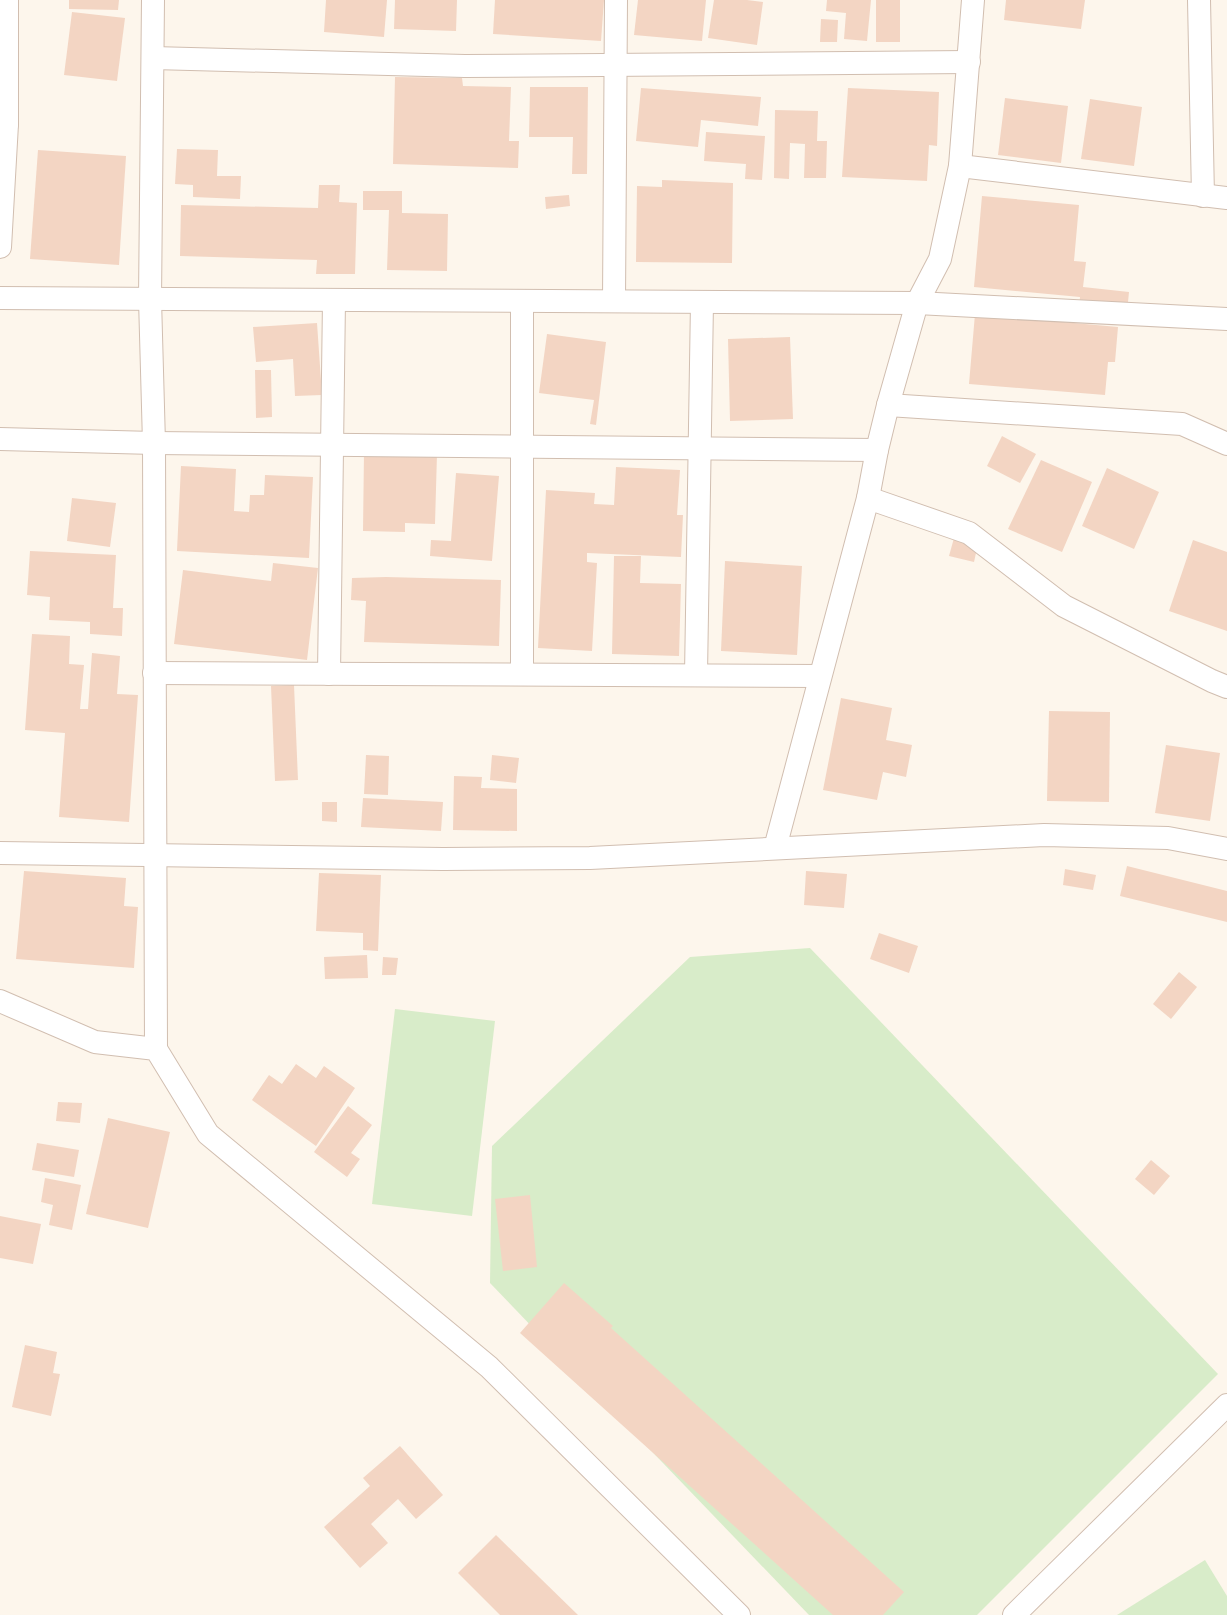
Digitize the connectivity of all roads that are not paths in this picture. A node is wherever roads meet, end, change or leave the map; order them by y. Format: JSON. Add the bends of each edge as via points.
{"nodes":[{"id":1,"x":8,"y":0,"type":"edge"},
{"id":2,"x":153,"y":0,"type":"edge"},
{"id":3,"x":616,"y":0,"type":"edge"},
{"id":4,"x":973,"y":0,"type":"edge"},
{"id":5,"x":1199,"y":0,"type":"edge"},
{"id":6,"x":153,"y":58,"type":"junction"},
{"id":7,"x":969,"y":62,"type":"junction"},
{"id":8,"x":616,"y":65,"type":"junction"},
{"id":9,"x":4,"y":123,"type":"edge"},
{"id":10,"x":960,"y":166,"type":"junction"},
{"id":11,"x":1203,"y":196,"type":"junction"},
{"id":12,"x":1227,"y":198,"type":"edge"},
{"id":13,"x":0,"y":247,"type":"edge"},
{"id":14,"x":0,"y":298,"type":"edge"},
{"id":15,"x":150,"y":299,"type":"junction"},
{"id":16,"x":334,"y":300,"type":"junction"},
{"id":17,"x":522,"y":301,"type":"junction"},
{"id":18,"x":614,"y":301,"type":"junction"},
{"id":19,"x":702,"y":302,"type":"junction"},
{"id":20,"x":917,"y":303,"type":"junction"},
{"id":21,"x":1227,"y":319,"type":"edge"},
{"id":22,"x":888,"y":405,"type":"junction"},
{"id":23,"x":0,"y":439,"type":"edge"},
{"id":24,"x":154,"y":443,"type":"junction"},
{"id":25,"x":1227,"y":444,"type":"edge"},
{"id":26,"x":332,"y":445,"type":"junction"},
{"id":27,"x":522,"y":446,"type":"junction"},
{"id":28,"x":700,"y":448,"type":"junction"},
{"id":29,"x":877,"y":450,"type":"junction"},
{"id":30,"x":868,"y":498,"type":"junction"},
{"id":31,"x":154,"y":673,"type":"junction"},
{"id":32,"x":329,"y":674,"type":"junction"},
{"id":33,"x":522,"y":674,"type":"junction"},
{"id":34,"x":696,"y":676,"type":"junction"},
{"id":35,"x":820,"y":676,"type":"junction"},
{"id":36,"x":1227,"y":687,"type":"edge"},
{"id":37,"x":775,"y":848,"type":"junction"},
{"id":38,"x":1227,"y":849,"type":"edge"},
{"id":39,"x":0,"y":853,"type":"edge"},
{"id":40,"x":156,"y":855,"type":"junction"},
{"id":41,"x":0,"y":1001,"type":"edge"},
{"id":42,"x":156,"y":1049,"type":"junction"},
{"id":43,"x":1227,"y":1405,"type":"edge"},
{"id":44,"x":739,"y":1615,"type":"edge"},
{"id":45,"x":1014,"y":1615,"type":"edge"}],
"edges":[{"from":1,"to":9,"type":"street"},
{"from":2,"to":6,"type":"street"},
{"from":3,"to":8,"type":"street"},
{"from":4,"to":7,"type":"street"},
{"from":5,"to":11,"type":"street"},
{"from":6,"to":8,"type":"street","via":[[464,66]]},
{"from":6,"to":15,"type":"street"},
{"from":7,"to":8,"type":"street"},
{"from":7,"to":10,"type":"street"},
{"from":8,"to":18,"type":"street"},
{"from":9,"to":13,"type":"street"},
{"from":10,"to":11,"type":"street"},
{"from":10,"to":20,"type":"street","via":[[940,259]]},
{"from":11,"to":12,"type":"street"},
{"from":14,"to":15,"type":"street"},
{"from":15,"to":16,"type":"street"},
{"from":15,"to":24,"type":"street"},
{"from":16,"to":17,"type":"street"},
{"from":16,"to":26,"type":"street"},
{"from":17,"to":18,"type":"street"},
{"from":17,"to":27,"type":"street"},
{"from":18,"to":19,"type":"street"},
{"from":19,"to":20,"type":"street"},
{"from":19,"to":28,"type":"street"},
{"from":20,"to":21,"type":"street"},
{"from":20,"to":22,"type":"street"},
{"from":22,"to":25,"type":"street","via":[[1182,424]]},
{"from":22,"to":29,"type":"street"},
{"from":23,"to":24,"type":"street"},
{"from":24,"to":26,"type":"street"},
{"from":24,"to":31,"type":"street"},
{"from":26,"to":27,"type":"street"},
{"from":26,"to":32,"type":"street"},
{"from":27,"to":28,"type":"street"},
{"from":27,"to":33,"type":"street"},
{"from":28,"to":29,"type":"street"},
{"from":28,"to":34,"type":"street"},
{"from":29,"to":30,"type":"street"},
{"from":30,"to":35,"type":"street"},
{"from":30,"to":36,"type":"street","via":[[969,533],[1064,606]]},
{"from":31,"to":32,"type":"street"},
{"from":31,"to":40,"type":"street"},
{"from":32,"to":33,"type":"street"},
{"from":33,"to":34,"type":"street"},
{"from":34,"to":35,"type":"street"},
{"from":35,"to":37,"type":"street"},
{"from":37,"to":38,"type":"street","via":[[1044,835],[1168,838]]},
{"from":37,"to":40,"type":"street","via":[[582,858]]},
{"from":39,"to":40,"type":"street"},
{"from":40,"to":42,"type":"street"},
{"from":41,"to":42,"type":"street","via":[[95,1042]]},
{"from":42,"to":44,"type":"street","via":[[208,1134],[489,1367]]},
{"from":43,"to":45,"type":"street"}]}
